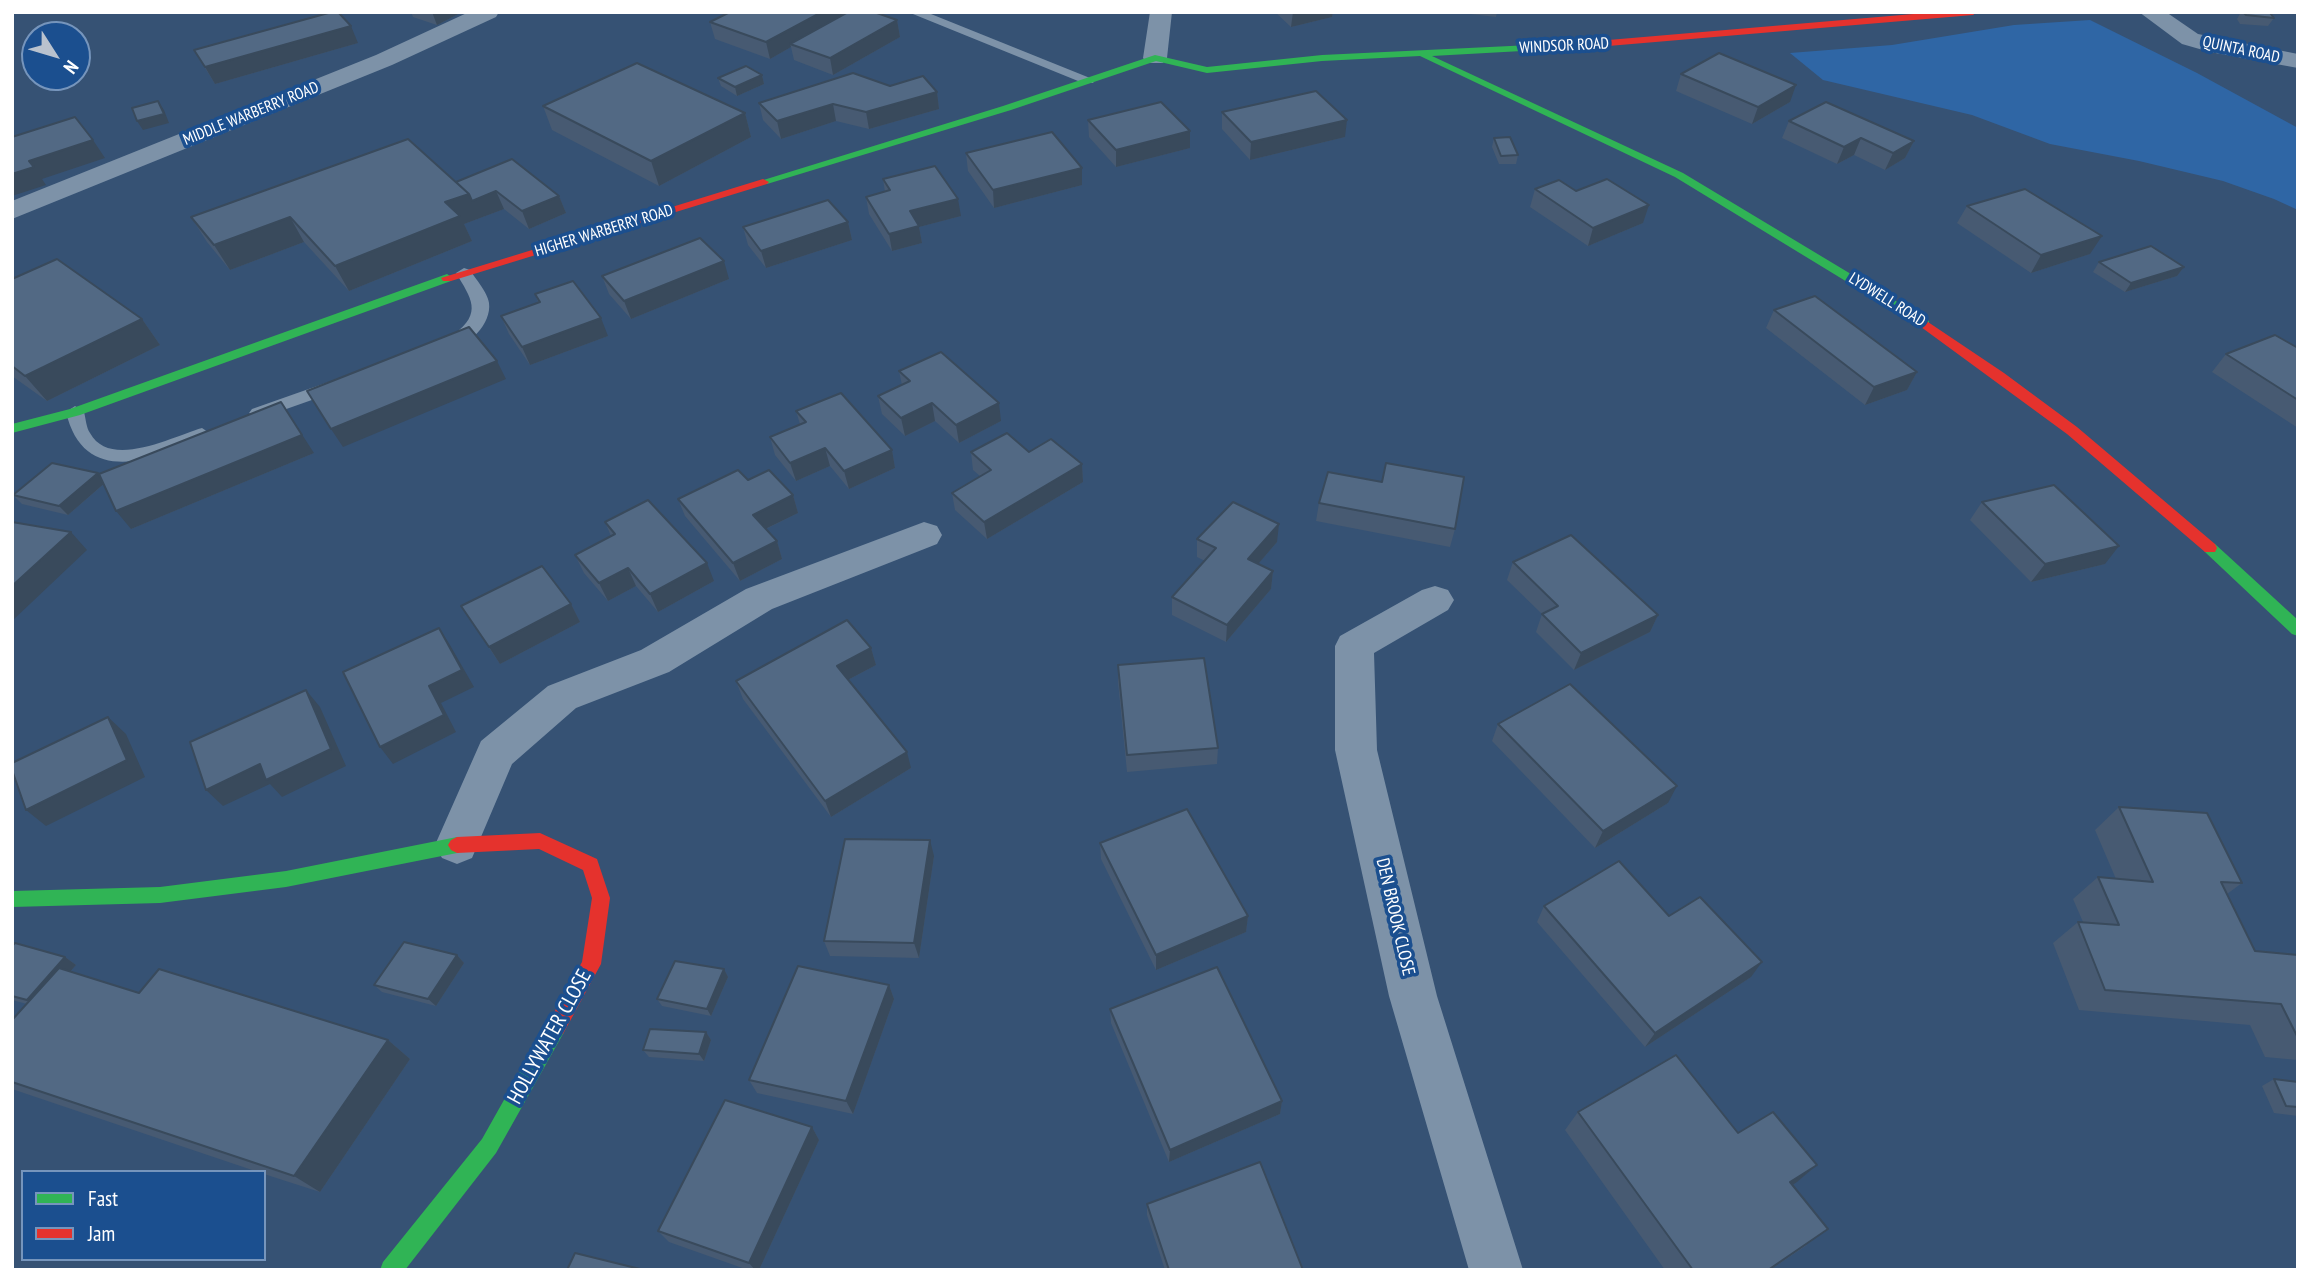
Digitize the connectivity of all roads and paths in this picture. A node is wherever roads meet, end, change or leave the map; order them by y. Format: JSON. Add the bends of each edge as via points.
{"nodes":[{"id":1,"x":488,"y":12,"type":"edge"},
{"id":2,"x":914,"y":12,"type":"edge"},
{"id":3,"x":1161,"y":12,"type":"edge"},
{"id":4,"x":2150,"y":12,"type":"edge"},
{"id":5,"x":1961,"y":13,"type":"edge"},
{"id":6,"x":1420,"y":54,"type":"junction"},
{"id":7,"x":1155,"y":58,"type":"junction"},
{"id":8,"x":2298,"y":61,"type":"edge"},
{"id":9,"x":1088,"y":80,"type":"junction"},
{"id":10,"x":12,"y":211,"type":"edge"},
{"id":11,"x":464,"y":273,"type":"junction"},
{"id":12,"x":432,"y":349,"type":"edge"},
{"id":13,"x":355,"y":378,"type":"edge"},
{"id":14,"x":75,"y":412,"type":"junction"},
{"id":15,"x":240,"y":420,"type":"edge"},
{"id":16,"x":12,"y":429,"type":"edge"},
{"id":17,"x":214,"y":430,"type":"edge"},
{"id":18,"x":924,"y":535,"type":"dead end"},
{"id":19,"x":1435,"y":600,"type":"dead end"},
{"id":20,"x":2298,"y":630,"type":"edge"},
{"id":21,"x":457,"y":845,"type":"junction"},
{"id":22,"x":12,"y":899,"type":"edge"},
{"id":23,"x":391,"y":1270,"type":"edge"},
{"id":24,"x":1496,"y":1270,"type":"edge"}],
"edges":[{"from":1,"to":10,"type":"street","name":"MIDDLE WARBERRY ROAD","via":[[384,60]]},
{"from":2,"to":9,"type":"lane"},
{"from":3,"to":7,"type":"street"},
{"from":4,"to":8,"type":"street","name":"QUINTA ROAD","via":[[2190,39]]},
{"from":5,"to":6,"type":"street","name":"WINDSOR ROAD","via":[[1610,44]]},
{"from":6,"to":7,"type":"street","name":"WINDSOR ROAD","via":[[1207,70]]},
{"from":6,"to":20,"type":"street","name":"LYDWELL ROAD","via":[[1679,175],[1919,319],[1999,373],[2157,499]]},
{"from":7,"to":9,"type":"street","name":"HIGHER WARBERRY ROAD"},
{"from":9,"to":11,"type":"street","name":"HIGHER WARBERRY ROAD"},
{"from":11,"to":12,"type":"lane","via":[[481,302],[478,322],[458,340]]},
{"from":11,"to":14,"type":"street","name":"HIGHER WARBERRY ROAD"},
{"from":13,"to":15,"type":"lane"},
{"from":14,"to":16,"type":"street","name":"HIGHER WARBERRY ROAD"},
{"from":14,"to":17,"type":"lane","via":[[83,438],[104,454],[150,454]]},
{"from":18,"to":21,"type":"street","via":[[759,599],[655,661],[562,697],[496,753]]},
{"from":19,"to":24,"type":"street","name":"DEN BROOK CLOSE","via":[[1354,646],[1356,750],[1413,996]]},
{"from":21,"to":22,"type":"street","name":"HOLLYWATER CLOSE","via":[[286,879],[160,895]]},
{"from":21,"to":23,"type":"street","name":"HOLLYWATER CLOSE","via":[[540,841],[591,865],[601,898],[591,964],[489,1146]]}]}
